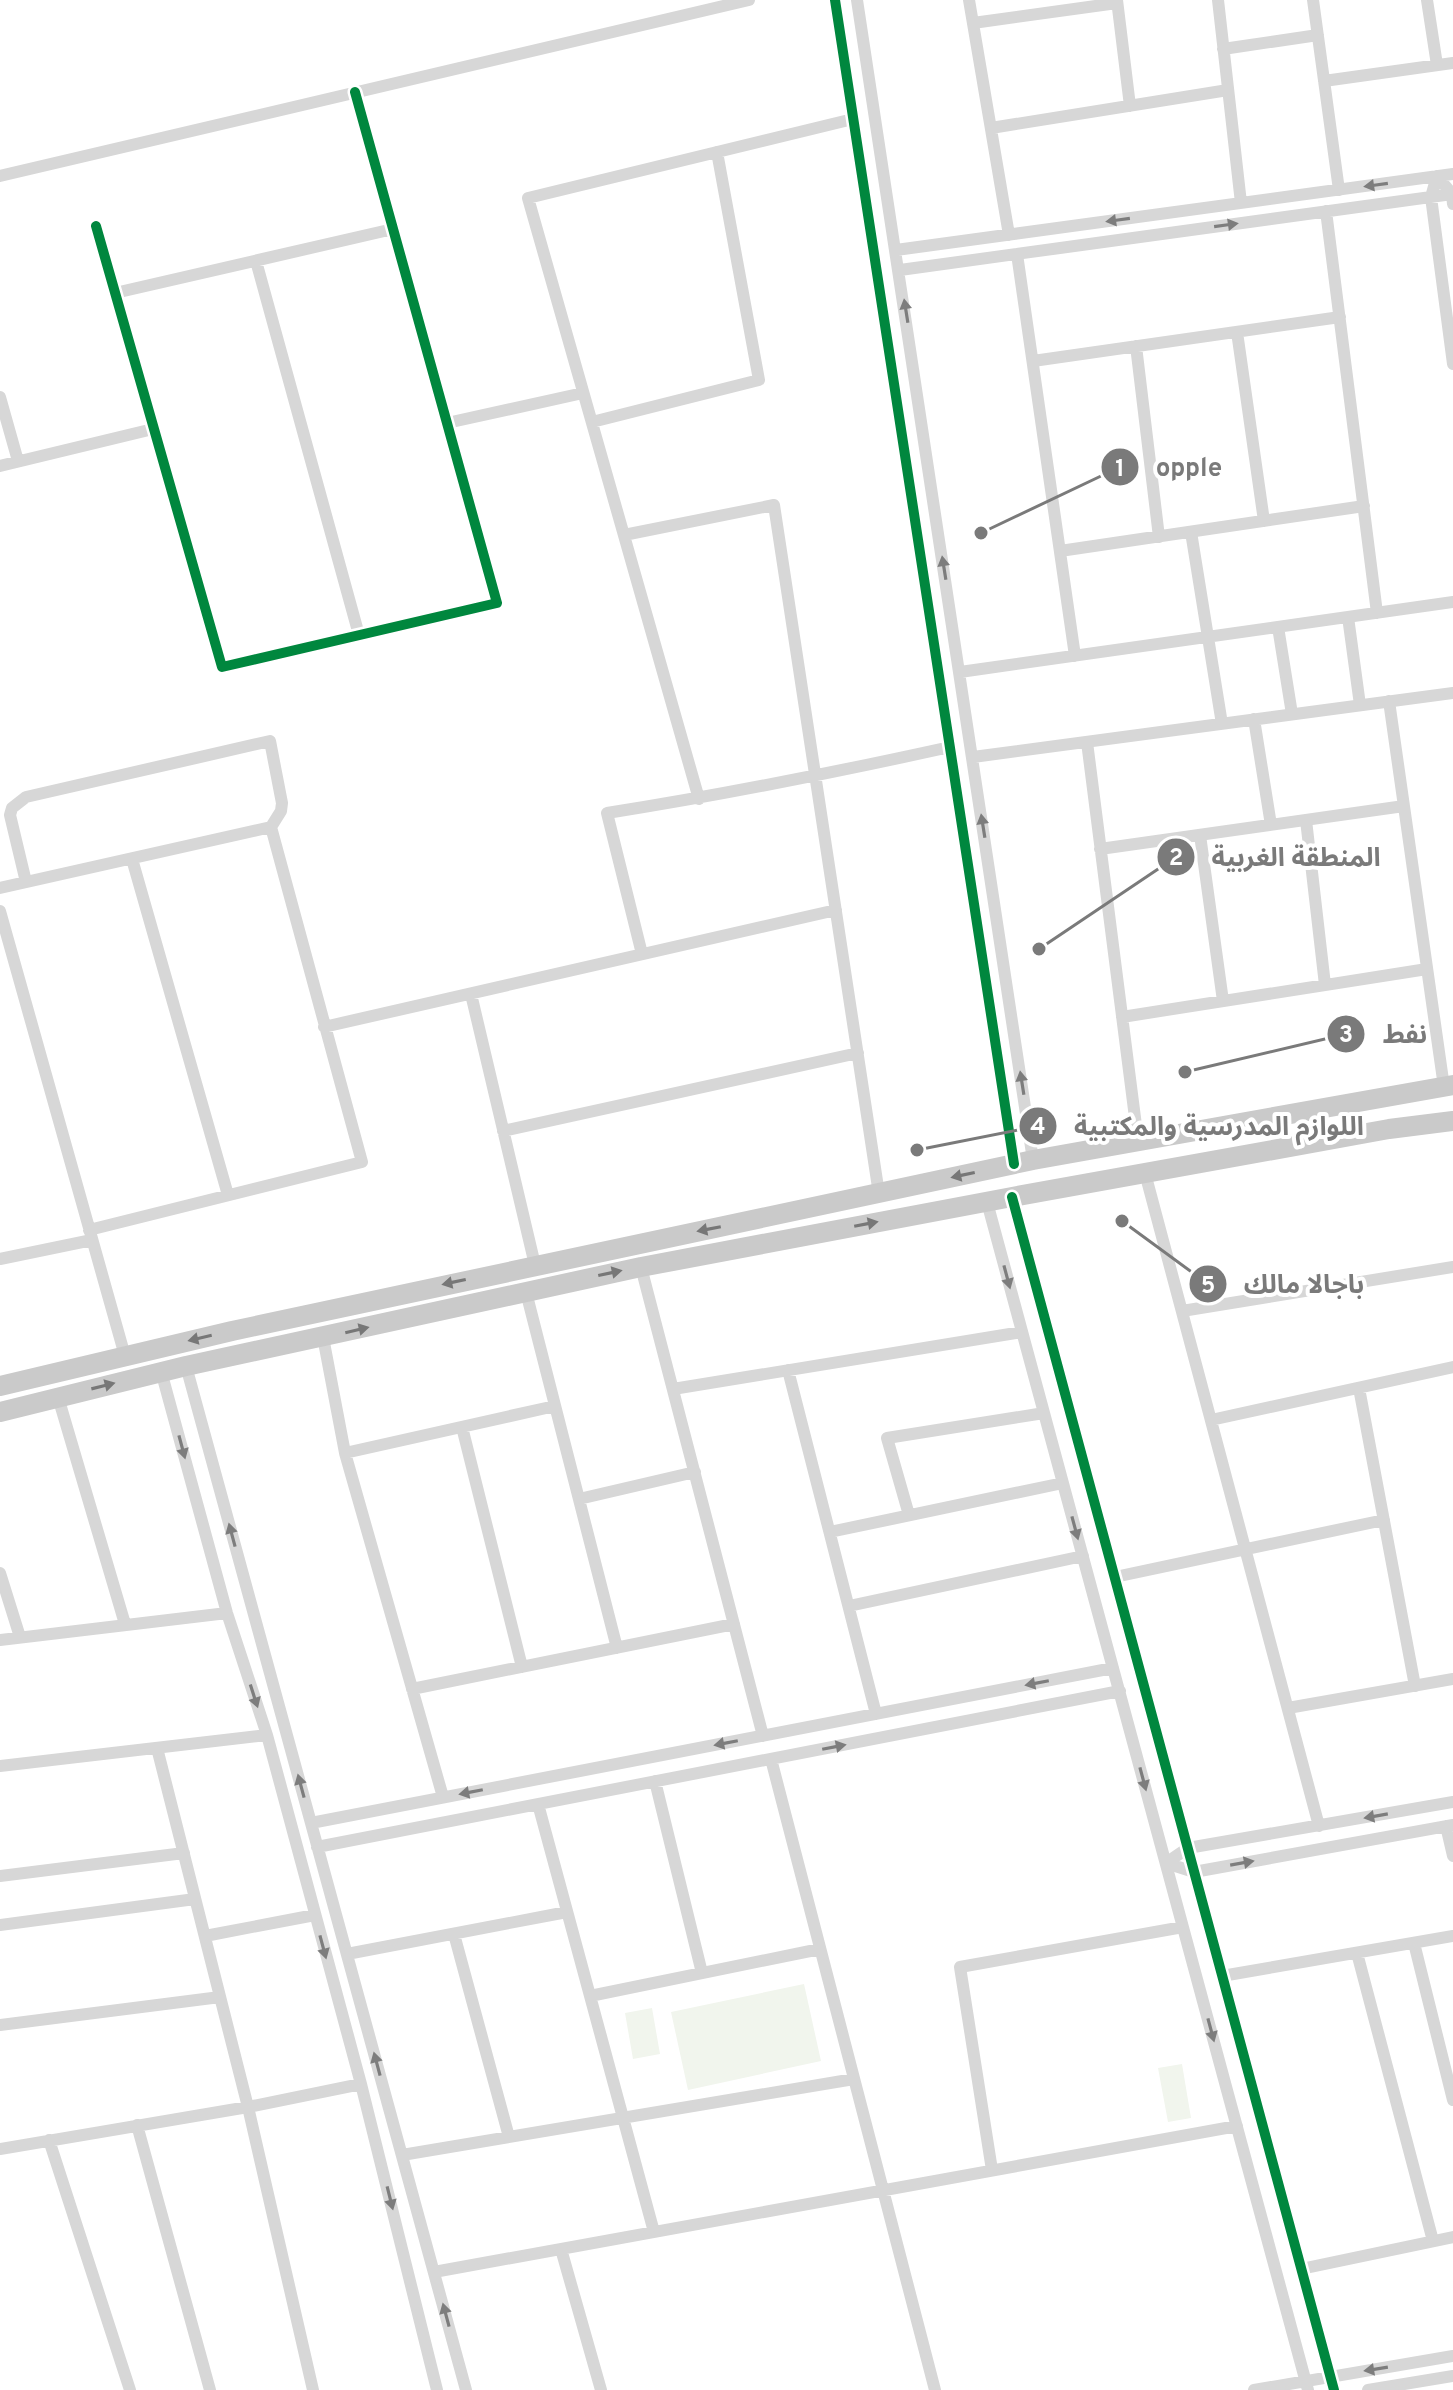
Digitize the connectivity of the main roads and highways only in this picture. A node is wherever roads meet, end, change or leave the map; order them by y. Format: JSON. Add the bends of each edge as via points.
{"nodes":[{"id":1,"x":1449,"y":1086,"type":"edge"},
{"id":2,"x":1452,"y":1124,"type":"edge"},
{"id":3,"x":0,"y":1386,"type":"edge"},
{"id":4,"x":0,"y":1412,"type":"edge"}],
"edges":[{"from":1,"to":3,"type":"main road","one_way":true,"via":[[1023,1162]]},
{"from":4,"to":2,"type":"main road","one_way":true,"via":[[161,1371],[641,1267],[1389,1129]]}]}
